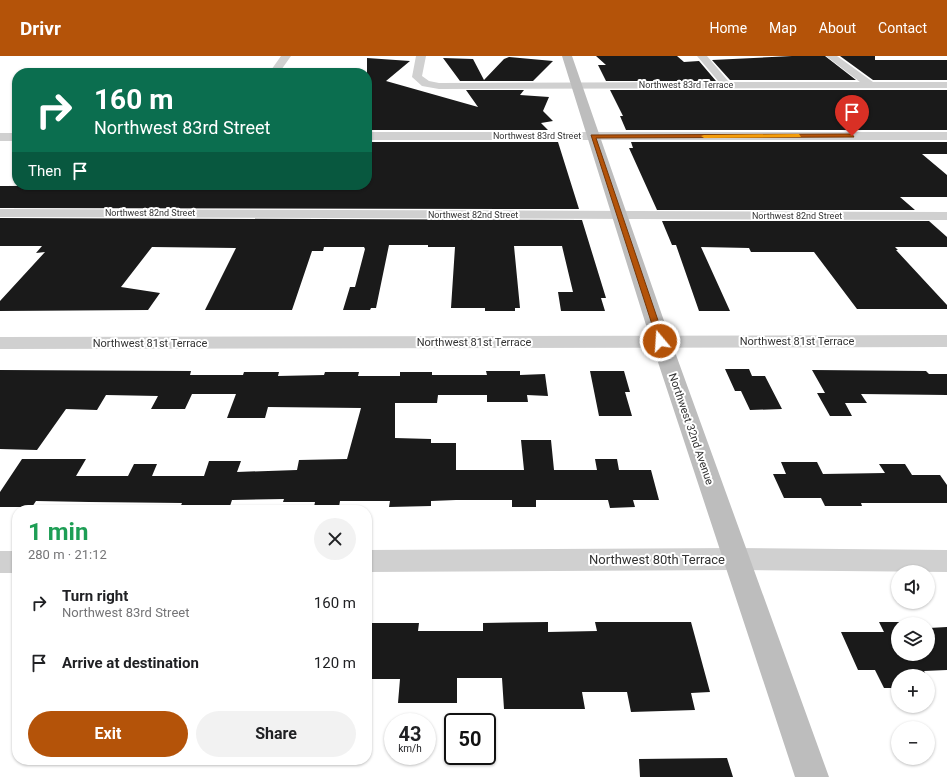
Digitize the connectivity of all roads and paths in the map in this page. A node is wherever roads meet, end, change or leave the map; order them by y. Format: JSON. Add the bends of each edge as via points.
{"nodes":[{"id":1,"x":286,"y":56,"type":"edge"},
{"id":2,"x":421,"y":56,"type":"edge"},
{"id":3,"x":567,"y":56,"type":"edge"},
{"id":4,"x":702,"y":56,"type":"edge"},
{"id":5,"x":831,"y":56,"type":"edge"},
{"id":6,"x":278,"y":68,"type":"edge"},
{"id":7,"x":576,"y":85,"type":"junction"},
{"id":8,"x":870,"y":85,"type":"junction"},
{"id":9,"x":947,"y":85,"type":"edge"},
{"id":10,"x":727,"y":86,"type":"junction"},
{"id":11,"x":372,"y":136,"type":"edge"},
{"id":12,"x":592,"y":136,"type":"junction"},
{"id":13,"x":947,"y":136,"type":"edge"},
{"id":14,"x":0,"y":137,"type":"edge"},
{"id":15,"x":12,"y":137,"type":"edge"},
{"id":16,"x":0,"y":213,"type":"edge"},
{"id":17,"x":620,"y":216,"type":"junction"},
{"id":18,"x":947,"y":216,"type":"edge"},
{"id":19,"x":947,"y":340,"type":"edge"},
{"id":20,"x":660,"y":341,"type":"junction"},
{"id":21,"x":0,"y":343,"type":"edge"},
{"id":22,"x":736,"y":559,"type":"junction"},
{"id":23,"x":372,"y":561,"type":"edge"},
{"id":24,"x":947,"y":561,"type":"edge"},
{"id":25,"x":0,"y":562,"type":"edge"},
{"id":26,"x":12,"y":562,"type":"edge"},
{"id":27,"x":812,"y":777,"type":"edge"}],
"edges":[{"from":1,"to":6,"type":"street"},
{"from":2,"to":7,"type":"street","name":"Northwest 83rd Terrace","via":[[417,77],[426,84]]},
{"from":3,"to":7,"type":"main road","name":"Northwest 32nd Avenue"},
{"from":4,"to":10,"type":"street"},
{"from":5,"to":8,"type":"street"},
{"from":7,"to":10,"type":"street","name":"Northwest 83rd Terrace"},
{"from":7,"to":12,"type":"main road","name":"Northwest 32nd Avenue"},
{"from":8,"to":9,"type":"street","name":"Northwest 83rd Terrace"},
{"from":8,"to":10,"type":"street","name":"Northwest 83rd Terrace"},
{"from":11,"to":12,"type":"street","name":"Northwest 83rd Street"},
{"from":12,"to":13,"type":"street","name":"Northwest 83rd Street"},
{"from":12,"to":17,"type":"main road","name":"Northwest 32nd Avenue"},
{"from":14,"to":15,"type":"street"},
{"from":16,"to":17,"type":"street","name":"Northwest 82nd Street"},
{"from":17,"to":18,"type":"street","name":"Northwest 82nd Street"},
{"from":17,"to":20,"type":"main road","name":"Northwest 32nd Avenue"},
{"from":19,"to":20,"type":"street","name":"Northwest 81st Terrace"},
{"from":20,"to":21,"type":"street","name":"Northwest 81st Terrace"},
{"from":20,"to":22,"type":"main road","name":"Northwest 32nd Avenue"},
{"from":22,"to":23,"type":"street","name":"Northwest 80th Terrace"},
{"from":22,"to":24,"type":"street","name":"Northwest 80th Terrace"},
{"from":22,"to":27,"type":"main road","name":"Northwest 32nd Avenue"},
{"from":25,"to":26,"type":"street"}]}
